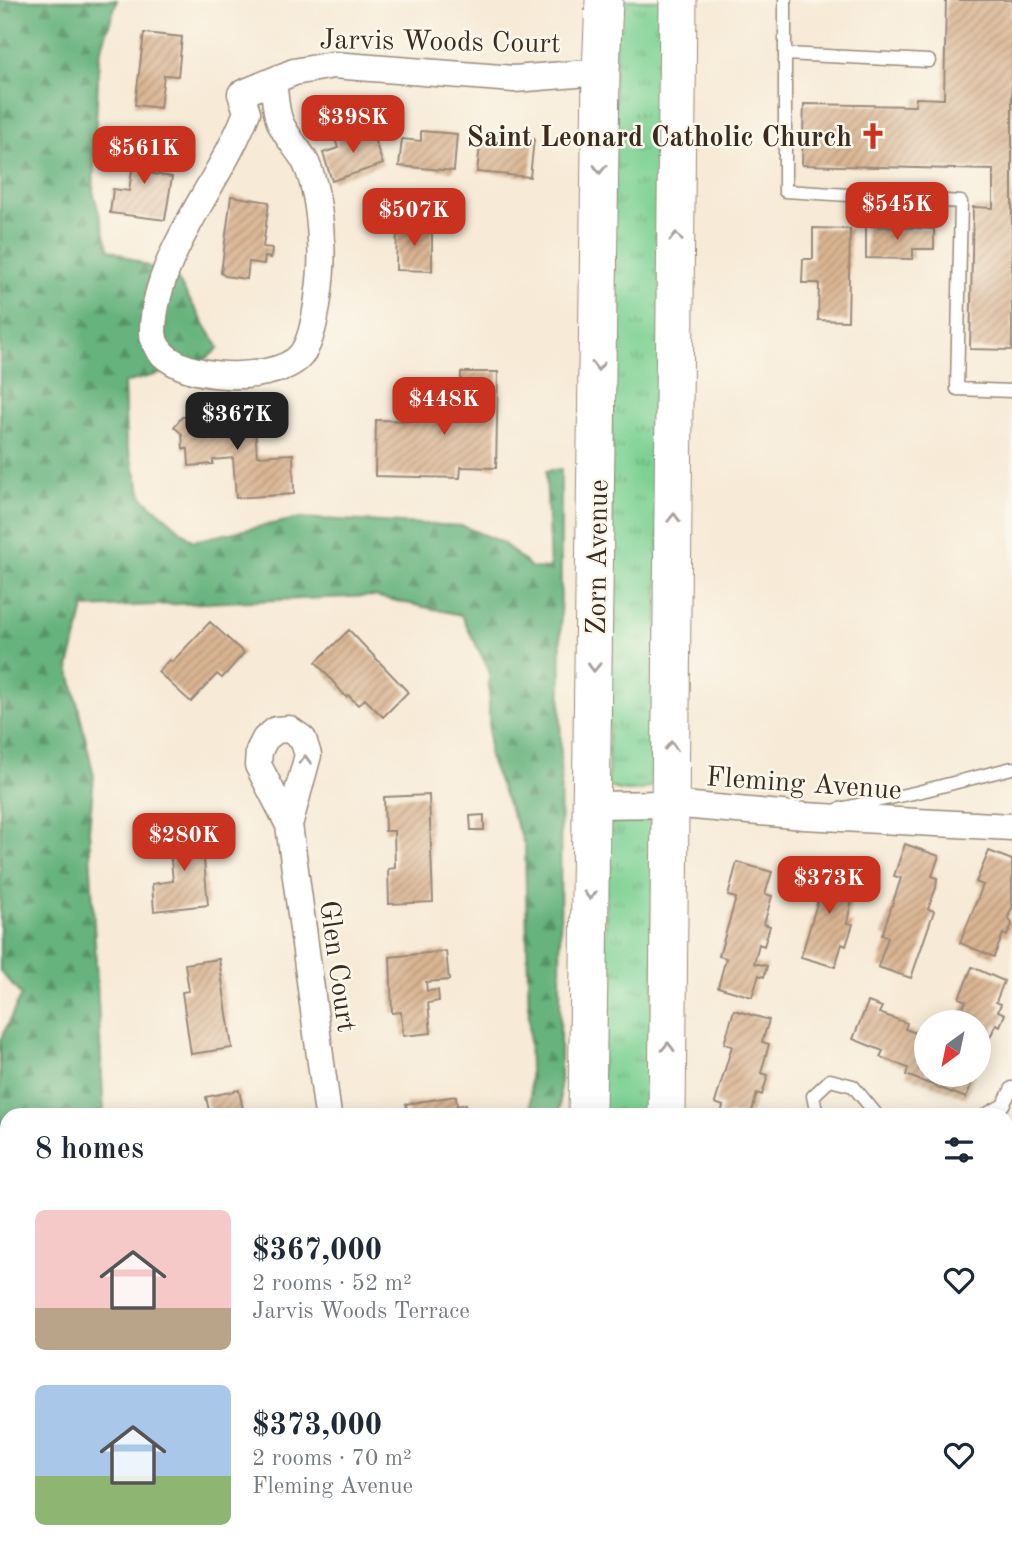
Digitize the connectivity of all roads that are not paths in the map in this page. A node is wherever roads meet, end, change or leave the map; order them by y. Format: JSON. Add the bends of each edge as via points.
{"nodes":[{"id":1,"x":604,"y":0,"type":"edge"},
{"id":2,"x":678,"y":0,"type":"edge"},
{"id":3,"x":785,"y":0,"type":"edge"},
{"id":4,"x":785,"y":54,"type":"junction"},
{"id":5,"x":929,"y":61,"type":"dead end"},
{"id":6,"x":601,"y":72,"type":"junction"},
{"id":7,"x":272,"y":80,"type":"junction"},
{"id":8,"x":1012,"y":391,"type":"edge"},
{"id":9,"x":1012,"y":768,"type":"edge"},
{"id":10,"x":671,"y":804,"type":"junction"},
{"id":11,"x":591,"y":805,"type":"junction"},
{"id":12,"x":804,"y":816,"type":"junction"},
{"id":13,"x":289,"y":825,"type":"dead end"},
{"id":14,"x":1012,"y":827,"type":"edge"},
{"id":15,"x":1012,"y":1088,"type":"edge"},
{"id":16,"x":327,"y":1108,"type":"edge"},
{"id":17,"x":587,"y":1108,"type":"edge"},
{"id":18,"x":667,"y":1108,"type":"edge"},
{"id":19,"x":816,"y":1108,"type":"edge"},
{"id":20,"x":871,"y":1108,"type":"edge"},
{"id":21,"x":998,"y":1108,"type":"edge"}],
"edges":[{"from":1,"to":6,"type":"main road","name":"Zorn Avenue"},
{"from":10,"to":2,"type":"main road","one_way":true},
{"from":3,"to":4,"type":"lane"},
{"from":4,"to":5,"type":"lane"},
{"from":4,"to":8,"type":"lane","via":[[785,191],[961,202],[957,389]]},
{"from":6,"to":7,"type":"street","name":"Jarvis Woods Court","via":[[514,79],[333,65]]},
{"from":6,"to":11,"type":"main road","name":"Zorn Avenue","one_way":true},
{"from":7,"to":7,"type":"street","name":"Jarvis Woods Court","via":[[240,94],[247,112],[239,133],[183,236],[155,307],[152,333],[156,347],[184,370],[225,374],[276,370],[302,355],[311,329],[322,243],[317,207],[306,164],[279,122]]},
{"from":9,"to":12,"type":"lane"},
{"from":10,"to":11,"type":"street","name":"Fleming Avenue"},
{"from":10,"to":12,"type":"street","name":"Fleming Avenue"},
{"from":18,"to":10,"type":"main road","one_way":true},
{"from":11,"to":17,"type":"main road","name":"Zorn Avenue","one_way":true},
{"from":12,"to":14,"type":"street","name":"Fleming Avenue"},
{"from":13,"to":16,"type":"street","name":"Glen Court"},
{"from":15,"to":21,"type":"lane"},
{"from":19,"to":20,"type":"lane","via":[[813,1096],[830,1080],[853,1086]]}]}
